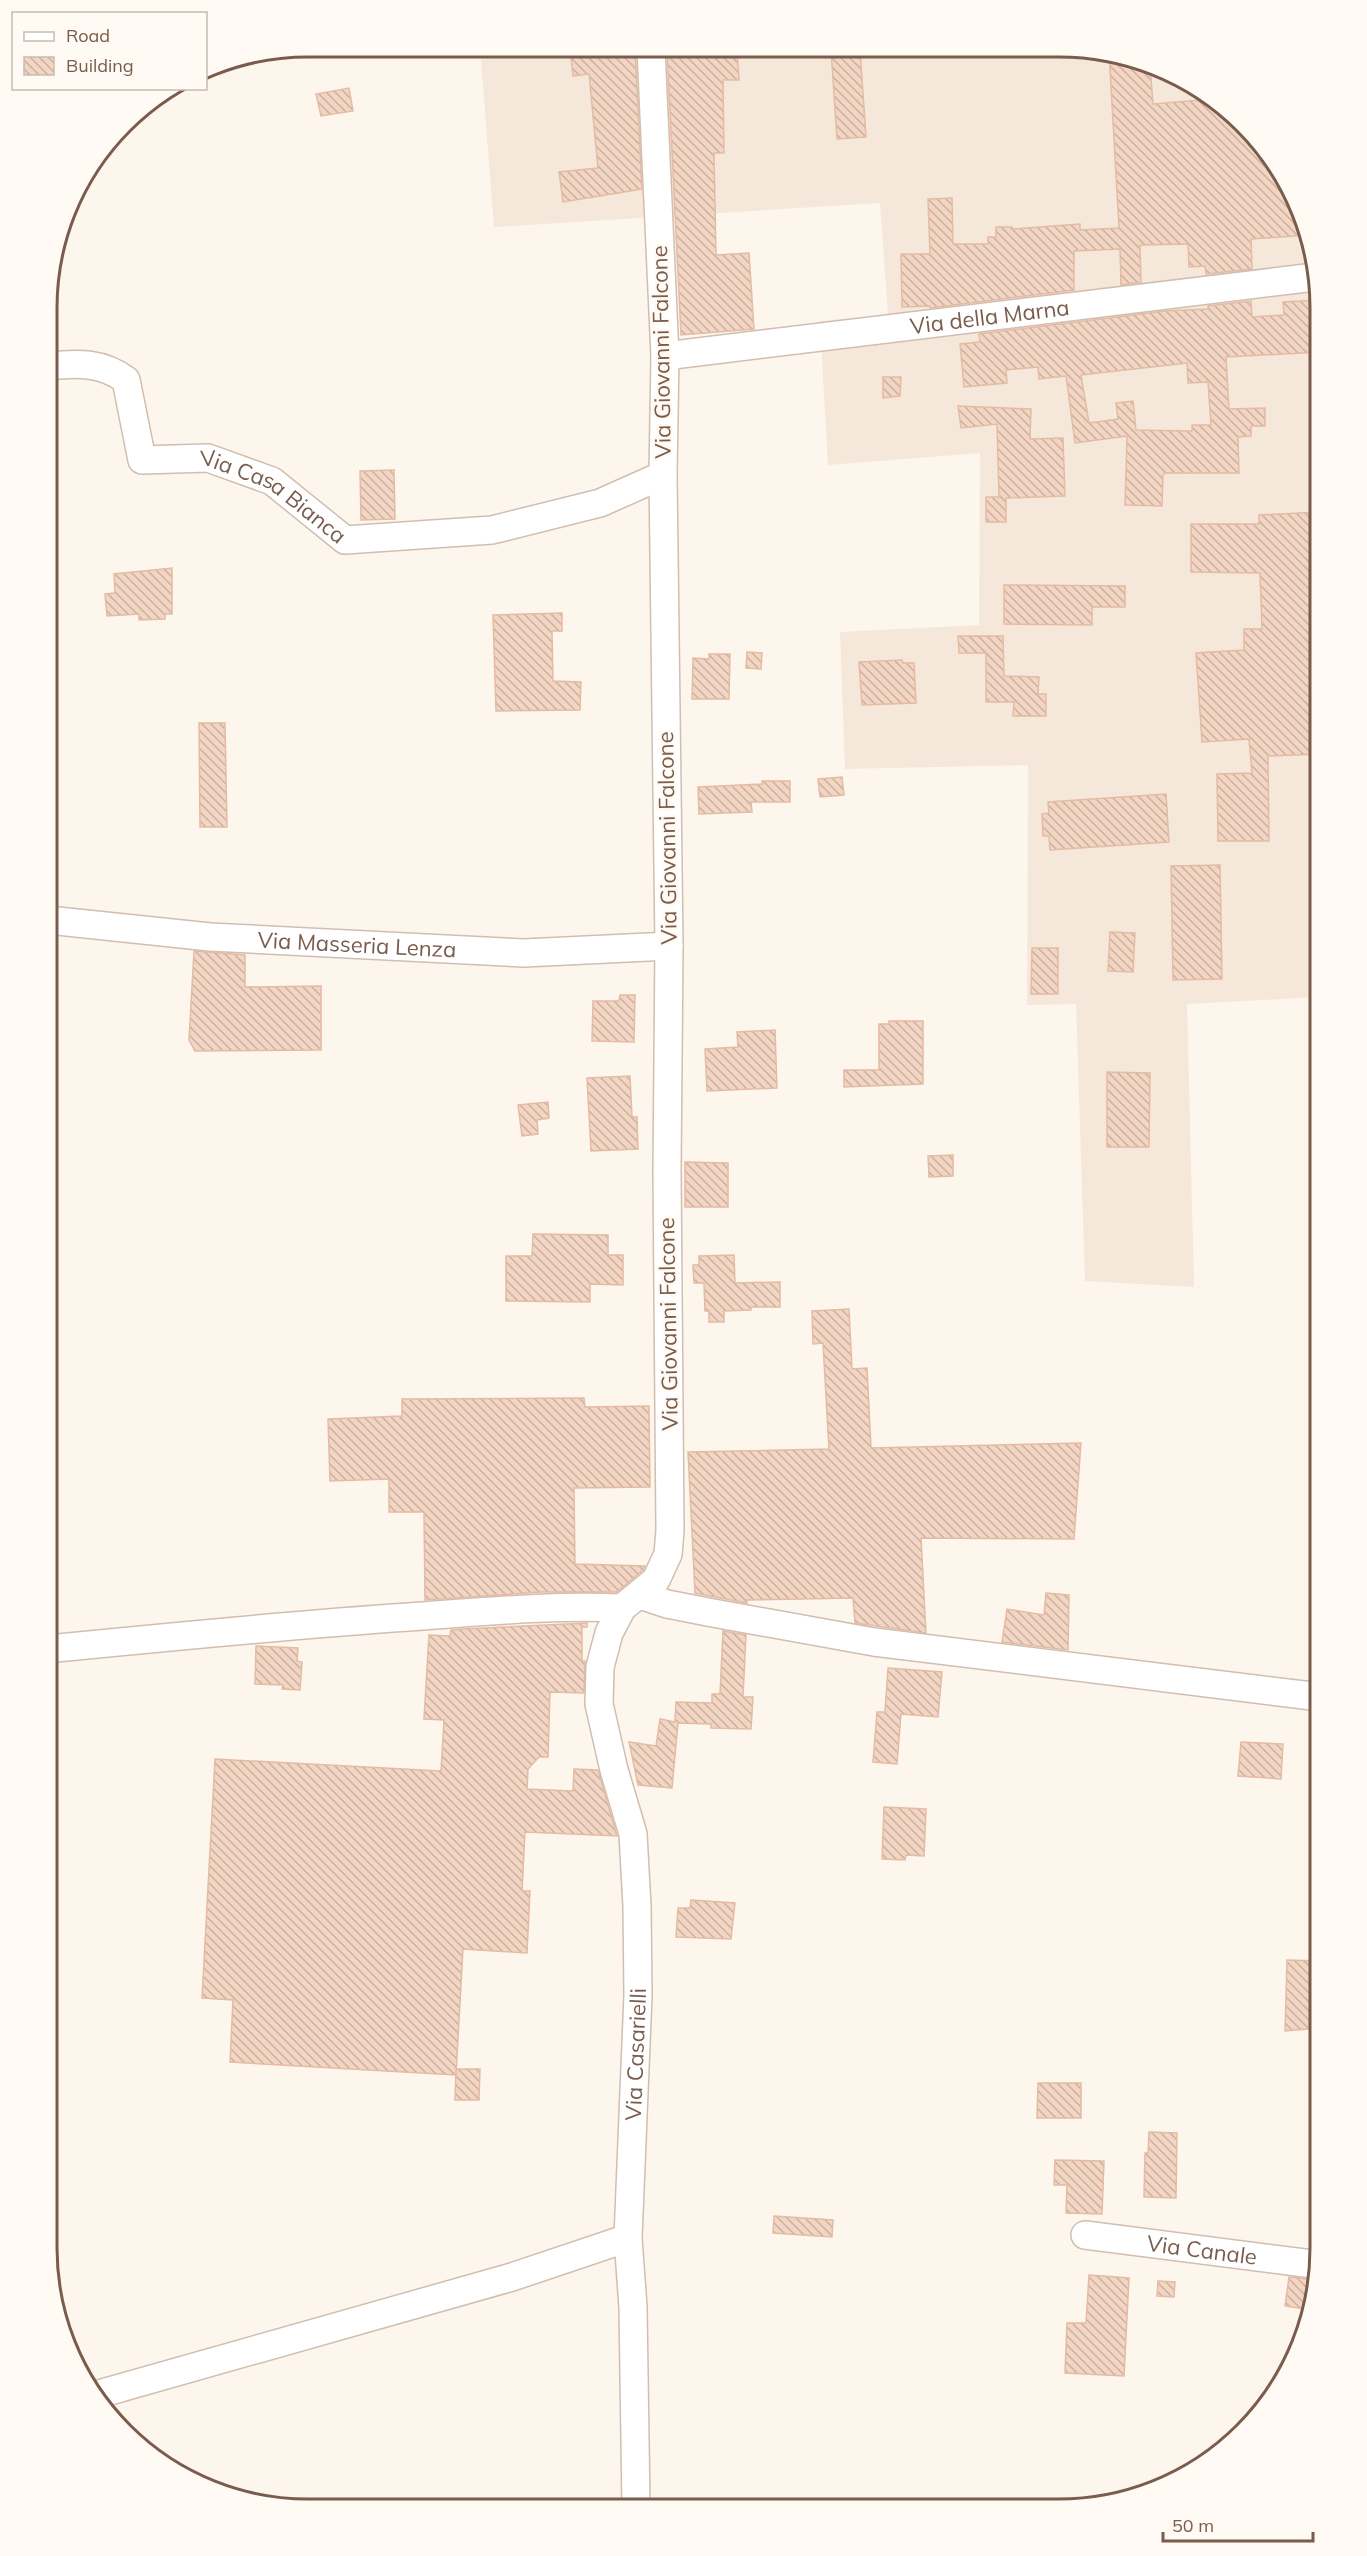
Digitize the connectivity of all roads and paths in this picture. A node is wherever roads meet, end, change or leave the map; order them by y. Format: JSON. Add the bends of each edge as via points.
{"nodes":[{"id":1,"x":651,"y":57,"type":"edge"},
{"id":2,"x":1308,"y":278,"type":"edge"},
{"id":3,"x":665,"y":356,"type":"junction"},
{"id":4,"x":57,"y":365,"type":"edge"},
{"id":5,"x":663,"y":475,"type":"junction"},
{"id":6,"x":57,"y":921,"type":"edge"},
{"id":7,"x":669,"y":946,"type":"junction"},
{"id":8,"x":631,"y":1602,"type":"junction"},
{"id":9,"x":57,"y":1648,"type":"edge"},
{"id":10,"x":1310,"y":1696,"type":"edge"},
{"id":11,"x":1085,"y":2235,"type":"dead end"},
{"id":12,"x":628,"y":2238,"type":"junction"},
{"id":13,"x":1309,"y":2264,"type":"edge"},
{"id":14,"x":103,"y":2393,"type":"edge"},
{"id":15,"x":636,"y":2499,"type":"edge"}],
"edges":[{"from":1,"to":3,"type":"street","name":"Via Giovanni Falcone"},
{"from":2,"to":3,"type":"street","name":"Via della Marna"},
{"from":3,"to":5,"type":"street","name":"Via Giovanni Falcone"},
{"from":4,"to":5,"type":"street","name":"Via Casa Bianca","via":[[77,363],[111,369],[126,380],[142,460],[208,458],[272,481],[345,540],[492,530],[600,503]]},
{"from":5,"to":7,"type":"street","name":"Via Giovanni Falcone"},
{"from":6,"to":7,"type":"street","name":"Via Masseria Lenza","via":[[210,937],[524,953]]},
{"from":7,"to":8,"type":"street","name":"Via Giovanni Falcone","via":[[670,1531],[668,1554],[656,1580]]},
{"from":8,"to":9,"type":"street","via":[[266,1627]]},
{"from":8,"to":10,"type":"street","via":[[874,1642]]},
{"from":8,"to":12,"type":"street","name":"Via Casarielli","via":[[609,1633],[600,1667],[599,1704],[634,1844],[638,1995]]},
{"from":11,"to":13,"type":"street","name":"Via Canale"},
{"from":12,"to":14,"type":"street","via":[[512,2277]]},
{"from":12,"to":15,"type":"street","name":"Via Casarielli"}]}
